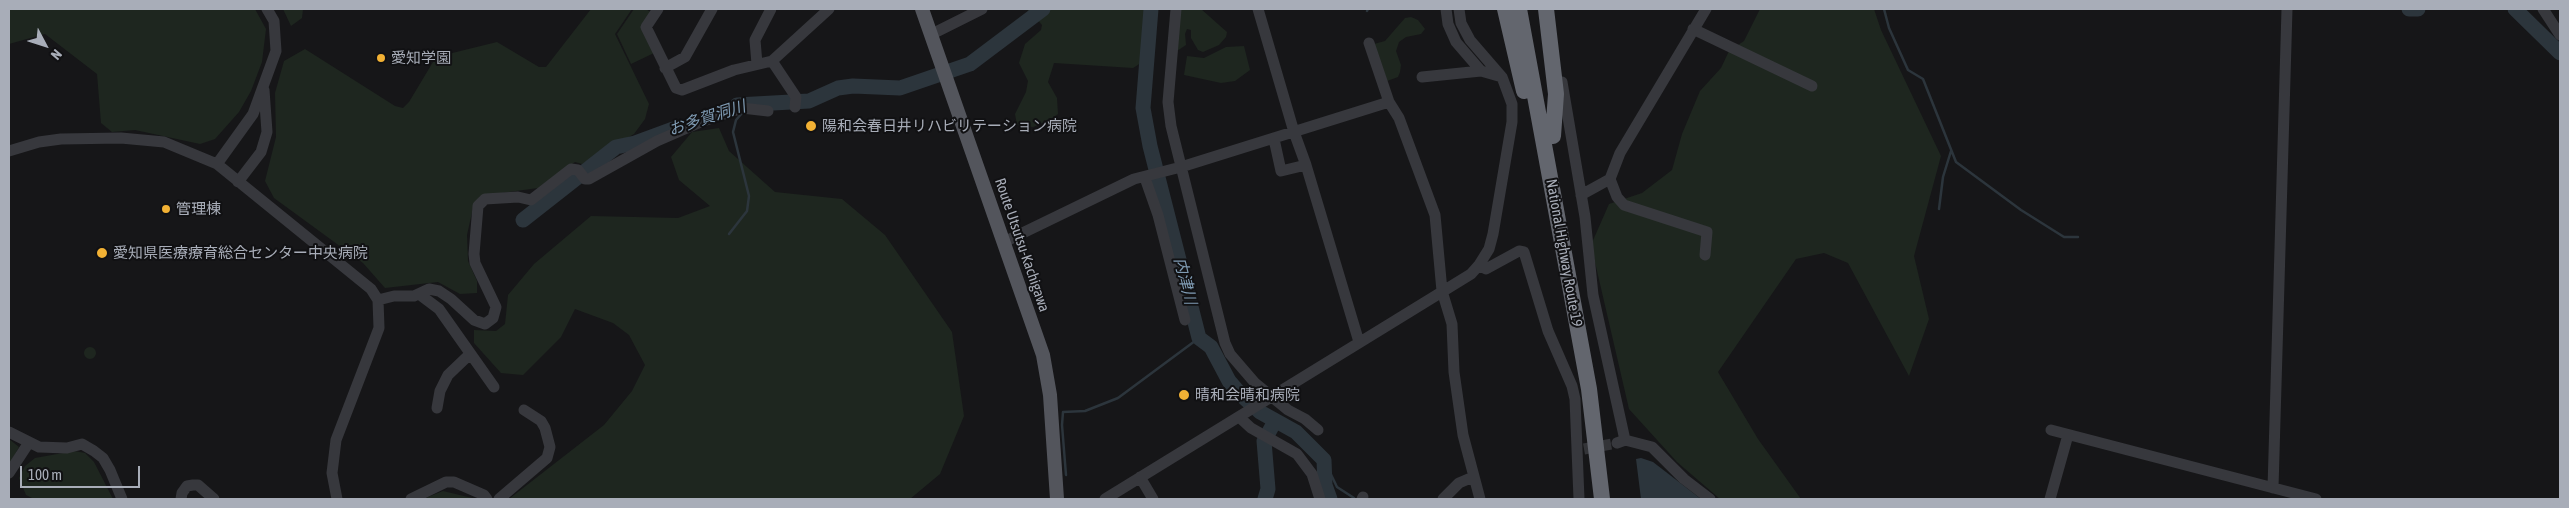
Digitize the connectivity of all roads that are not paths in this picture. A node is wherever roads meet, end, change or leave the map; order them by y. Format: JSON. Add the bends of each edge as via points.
{"nodes":[{"id":1,"x":267,"y":9,"type":"edge"},
{"id":2,"x":658,"y":9,"type":"edge"},
{"id":3,"x":712,"y":9,"type":"edge"},
{"id":4,"x":771,"y":9,"type":"edge"},
{"id":5,"x":829,"y":9,"type":"edge"},
{"id":6,"x":922,"y":9,"type":"edge"},
{"id":7,"x":982,"y":9,"type":"edge"},
{"id":8,"x":1176,"y":9,"type":"edge"},
{"id":9,"x":1258,"y":9,"type":"edge"},
{"id":10,"x":1446,"y":9,"type":"edge"},
{"id":11,"x":1459,"y":9,"type":"edge"},
{"id":12,"x":1505,"y":9,"type":"edge"},
{"id":13,"x":1519,"y":9,"type":"edge"},
{"id":14,"x":1530,"y":9,"type":"edge"},
{"id":15,"x":1546,"y":9,"type":"edge"},
{"id":16,"x":1553,"y":9,"type":"edge"},
{"id":17,"x":1706,"y":9,"type":"edge"},
{"id":18,"x":2287,"y":9,"type":"edge"},
{"id":19,"x":2543,"y":9,"type":"edge"},
{"id":20,"x":1694,"y":29,"type":"junction"},
{"id":21,"x":932,"y":34,"type":"junction"},
{"id":22,"x":2560,"y":34,"type":"edge"},
{"id":23,"x":1369,"y":43,"type":"dead end"},
{"id":24,"x":772,"y":61,"type":"junction"},
{"id":25,"x":756,"y":64,"type":"junction"},
{"id":26,"x":665,"y":68,"type":"junction"},
{"id":27,"x":1481,"y":71,"type":"junction"},
{"id":28,"x":1422,"y":77,"type":"dead end"},
{"id":29,"x":1502,"y":77,"type":"junction"},
{"id":30,"x":263,"y":86,"type":"junction"},
{"id":31,"x":1812,"y":86,"type":"dead end"},
{"id":32,"x":1389,"y":102,"type":"junction"},
{"id":33,"x":795,"y":107,"type":"dead end"},
{"id":34,"x":768,"y":110,"type":"dead end"},
{"id":35,"x":1294,"y":132,"type":"junction"},
{"id":36,"x":1274,"y":139,"type":"junction"},
{"id":37,"x":1548,"y":139,"type":"junction"},
{"id":38,"x":9,"y":151,"type":"edge"},
{"id":39,"x":217,"y":164,"type":"junction"},
{"id":40,"x":1306,"y":165,"type":"junction"},
{"id":41,"x":1181,"y":167,"type":"junction"},
{"id":42,"x":1145,"y":178,"type":"junction"},
{"id":43,"x":1610,"y":179,"type":"junction"},
{"id":44,"x":238,"y":182,"type":"junction"},
{"id":45,"x":1582,"y":195,"type":"junction"},
{"id":46,"x":1004,"y":242,"type":"junction"},
{"id":47,"x":1705,"y":255,"type":"dead end"},
{"id":48,"x":1479,"y":265,"type":"junction"},
{"id":49,"x":1442,"y":291,"type":"junction"},
{"id":50,"x":418,"y":294,"type":"junction"},
{"id":51,"x":378,"y":300,"type":"junction"},
{"id":52,"x":1185,"y":320,"type":"dead end"},
{"id":53,"x":1595,"y":336,"type":"junction"},
{"id":54,"x":1359,"y":342,"type":"junction"},
{"id":55,"x":470,"y":354,"type":"junction"},
{"id":56,"x":494,"y":387,"type":"dead end"},
{"id":57,"x":1270,"y":397,"type":"junction"},
{"id":58,"x":437,"y":408,"type":"dead end"},
{"id":59,"x":524,"y":410,"type":"dead end"},
{"id":60,"x":1239,"y":417,"type":"junction"},
{"id":61,"x":1318,"y":430,"type":"dead end"},
{"id":62,"x":2051,"y":430,"type":"dead end"},
{"id":63,"x":9,"y":432,"type":"edge"},
{"id":64,"x":2068,"y":435,"type":"junction"},
{"id":65,"x":28,"y":444,"type":"junction"},
{"id":66,"x":9,"y":473,"type":"edge"},
{"id":67,"x":1140,"y":477,"type":"junction"},
{"id":68,"x":1473,"y":477,"type":"junction"},
{"id":69,"x":2273,"y":488,"type":"junction"},
{"id":70,"x":122,"y":499,"type":"edge"},
{"id":71,"x":181,"y":499,"type":"edge"},
{"id":72,"x":214,"y":499,"type":"edge"},
{"id":73,"x":337,"y":499,"type":"edge"},
{"id":74,"x":411,"y":499,"type":"edge"},
{"id":75,"x":488,"y":499,"type":"edge"},
{"id":76,"x":498,"y":499,"type":"edge"},
{"id":77,"x":1057,"y":499,"type":"edge"},
{"id":78,"x":1105,"y":499,"type":"edge"},
{"id":79,"x":1153,"y":499,"type":"edge"},
{"id":80,"x":1320,"y":499,"type":"edge"},
{"id":81,"x":1443,"y":499,"type":"edge"},
{"id":82,"x":1480,"y":499,"type":"edge"},
{"id":83,"x":1579,"y":499,"type":"edge"},
{"id":84,"x":1602,"y":499,"type":"edge"},
{"id":85,"x":1613,"y":499,"type":"edge"},
{"id":86,"x":1710,"y":499,"type":"edge"},
{"id":87,"x":2050,"y":499,"type":"edge"},
{"id":88,"x":2316,"y":499,"type":"edge"}],
"edges":[{"from":1,"to":30,"type":"street","via":[[274,21],[276,51]]},
{"from":2,"to":26,"type":"street","via":[[646,27]]},
{"from":3,"to":26,"type":"street","via":[[685,57]]},
{"from":4,"to":25,"type":"street","via":[[756,40]]},
{"from":5,"to":24,"type":"street"},
{"from":6,"to":21,"type":"main road","name":"Route Utsutsu-Kachigawa"},
{"from":7,"to":21,"type":"street"},
{"from":8,"to":41,"type":"street","via":[[1168,102]]},
{"from":9,"to":35,"type":"street"},
{"from":10,"to":27,"type":"street","via":[[1456,42]]},
{"from":11,"to":29,"type":"street","via":[[1461,23],[1470,40]]},
{"from":12,"to":37,"type":"highway","via":[[1527,105]]},
{"from":13,"to":37,"type":"highway","name":"National Highway Route 19"},
{"from":14,"to":37,"type":"highway","name":"National Highway Route 19"},
{"from":15,"to":37,"type":"highway","via":[[1556,94]]},
{"from":16,"to":45,"type":"street","via":[[1566,115]]},
{"from":17,"to":20,"type":"street"},
{"from":18,"to":69,"type":"street"},
{"from":19,"to":22,"type":"street"},
{"from":20,"to":31,"type":"street"},
{"from":20,"to":43,"type":"street","via":[[1620,153]]},
{"from":21,"to":46,"type":"main road","name":"Route Utsutsu-Kachigawa"},
{"from":23,"to":32,"type":"street"},
{"from":24,"to":25,"type":"street"},
{"from":24,"to":33,"type":"street","via":[[796,97]]},
{"from":25,"to":26,"type":"street","via":[[682,90],[676,88]]},
{"from":27,"to":28,"type":"street"},
{"from":27,"to":29,"type":"street"},
{"from":29,"to":48,"type":"street","via":[[1512,104],[1512,122],[1493,234],[1489,249]]},
{"from":30,"to":39,"type":"street","via":[[253,114]]},
{"from":30,"to":44,"type":"street","via":[[267,132],[261,152]]},
{"from":32,"to":35,"type":"street"},
{"from":32,"to":49,"type":"street","via":[[1399,118],[1435,215]]},
{"from":34,"to":50,"type":"street","via":[[742,108],[704,122],[657,141],[589,179],[585,179],[578,170],[571,169],[531,200],[518,197],[485,199],[478,206],[474,254],[475,263],[496,307],[493,318],[485,324],[474,320],[439,291],[429,289]]},
{"from":35,"to":36,"type":"street"},
{"from":35,"to":40,"type":"street"},
{"from":36,"to":40,"type":"street","via":[[1281,171]]},
{"from":36,"to":41,"type":"street"},
{"from":37,"to":53,"type":"highway","name":"National Highway Route 19"},
{"from":37,"to":84,"type":"highway","name":"National Highway Route 19","via":[[1589,389]]},
{"from":38,"to":39,"type":"street","via":[[62,139],[140,139],[164,142]]},
{"from":39,"to":44,"type":"street"},
{"from":40,"to":54,"type":"street"},
{"from":41,"to":42,"type":"street"},
{"from":41,"to":57,"type":"street","via":[[1225,343],[1230,354]]},
{"from":42,"to":46,"type":"street","via":[[1134,180]]},
{"from":42,"to":52,"type":"street"},
{"from":43,"to":45,"type":"street"},
{"from":43,"to":47,"type":"street","via":[[1624,205],[1707,232]]},
{"from":44,"to":51,"type":"street","via":[[362,281]]},
{"from":45,"to":53,"type":"street"},
{"from":46,"to":77,"type":"main road","name":"Route Utsutsu-Kachigawa","via":[[1046,370]]},
{"from":48,"to":49,"type":"street","via":[[1471,274]]},
{"from":48,"to":83,"type":"street","via":[[1486,269],[1519,251],[1524,252],[1548,331],[1572,386],[1580,449]]},
{"from":49,"to":54,"type":"street"},
{"from":49,"to":68,"type":"street","via":[[1452,324],[1454,372]]},
{"from":50,"to":51,"type":"street"},
{"from":50,"to":55,"type":"street","via":[[439,309]]},
{"from":51,"to":73,"type":"street","via":[[379,328],[336,440],[332,473]]},
{"from":53,"to":85,"type":"highway","name":"National Highway Route 19"},
{"from":53,"to":86,"type":"street","via":[[1621,441],[1652,447]]},
{"from":54,"to":57,"type":"street"},
{"from":55,"to":56,"type":"street"},
{"from":55,"to":58,"type":"street","via":[[448,375],[440,390]]},
{"from":57,"to":60,"type":"street"},
{"from":57,"to":61,"type":"street"},
{"from":59,"to":76,"type":"street","via":[[541,421],[550,446],[546,458]]},
{"from":60,"to":67,"type":"street"},
{"from":60,"to":80,"type":"street","via":[[1287,447],[1306,464],[1316,482]]},
{"from":62,"to":64,"type":"street"},
{"from":63,"to":65,"type":"street"},
{"from":64,"to":69,"type":"street"},
{"from":64,"to":87,"type":"street"},
{"from":65,"to":66,"type":"street"},
{"from":65,"to":70,"type":"street","via":[[58,448],[82,444],[94,450],[110,470]]},
{"from":67,"to":78,"type":"street"},
{"from":67,"to":79,"type":"street"},
{"from":68,"to":81,"type":"street","via":[[1459,483]]},
{"from":68,"to":82,"type":"street"},
{"from":69,"to":88,"type":"street"},
{"from":71,"to":72,"type":"street","via":[[182,493],[193,485],[198,485]]},
{"from":74,"to":75,"type":"street","via":[[446,482],[472,488]]}]}
